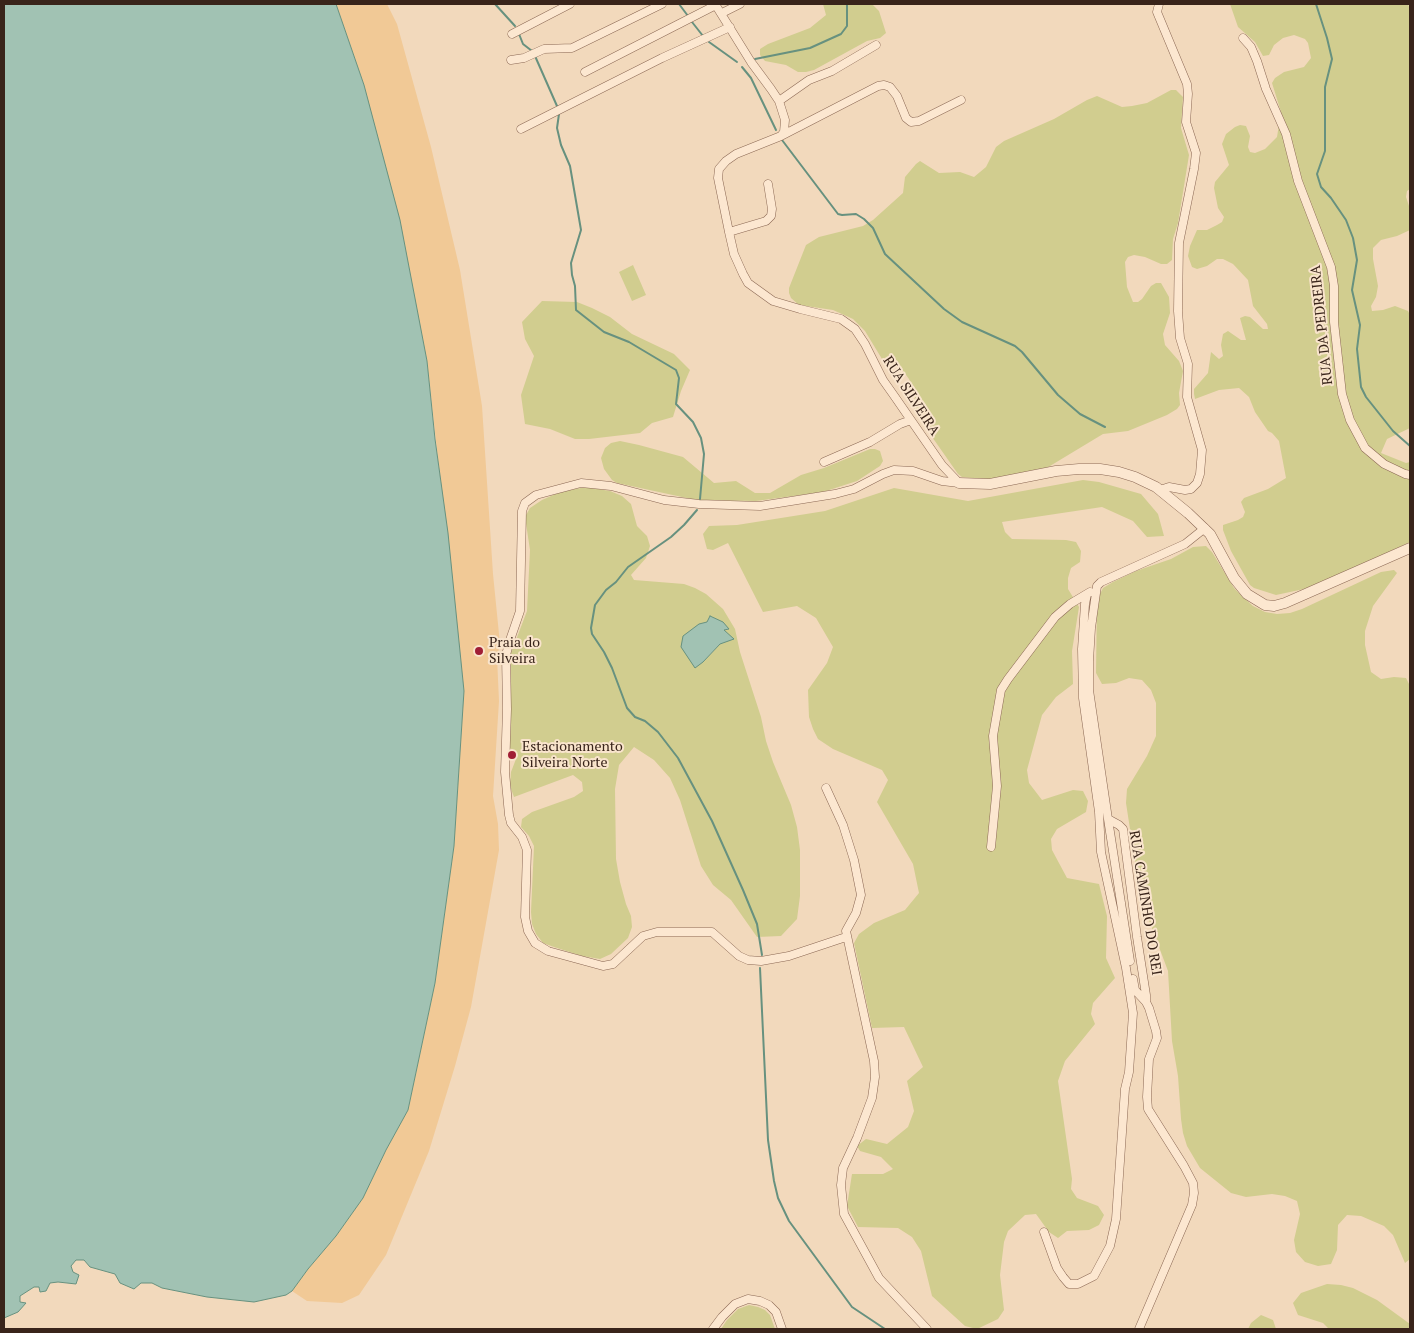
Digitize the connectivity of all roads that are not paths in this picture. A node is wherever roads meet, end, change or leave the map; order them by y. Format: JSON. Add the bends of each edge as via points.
{"nodes":[{"id":1,"x":570,"y":4,"type":"edge"},
{"id":2,"x":662,"y":4,"type":"edge"},
{"id":3,"x":715,"y":4,"type":"edge"},
{"id":4,"x":740,"y":4,"type":"edge"},
{"id":5,"x":1159,"y":4,"type":"edge"},
{"id":6,"x":722,"y":13,"type":"junction"},
{"id":7,"x":730,"y":27,"type":"junction"},
{"id":8,"x":512,"y":34,"type":"dead end"},
{"id":9,"x":1243,"y":38,"type":"dead end"},
{"id":10,"x":876,"y":46,"type":"dead end"},
{"id":11,"x":511,"y":60,"type":"dead end"},
{"id":12,"x":585,"y":72,"type":"dead end"},
{"id":13,"x":961,"y":100,"type":"dead end"},
{"id":14,"x":779,"y":101,"type":"junction"},
{"id":15,"x":521,"y":128,"type":"dead end"},
{"id":16,"x":781,"y":136,"type":"junction"},
{"id":17,"x":768,"y":184,"type":"dead end"},
{"id":18,"x":729,"y":232,"type":"junction"},
{"id":19,"x":911,"y":420,"type":"junction"},
{"id":20,"x":824,"y":462,"type":"dead end"},
{"id":21,"x":1410,"y":475,"type":"edge"},
{"id":22,"x":959,"y":483,"type":"junction"},
{"id":23,"x":1160,"y":490,"type":"junction"},
{"id":24,"x":1205,"y":528,"type":"junction"},
{"id":25,"x":1410,"y":548,"type":"edge"},
{"id":26,"x":1097,"y":586,"type":"junction"},
{"id":27,"x":1087,"y":594,"type":"junction"},
{"id":28,"x":826,"y":788,"type":"dead end"},
{"id":29,"x":1108,"y":819,"type":"junction"},
{"id":30,"x":991,"y":847,"type":"dead end"},
{"id":31,"x":846,"y":937,"type":"junction"},
{"id":32,"x":1146,"y":1002,"type":"junction"},
{"id":33,"x":1044,"y":1232,"type":"dead end"},
{"id":34,"x":713,"y":1329,"type":"edge"},
{"id":35,"x":782,"y":1329,"type":"edge"},
{"id":36,"x":927,"y":1329,"type":"edge"},
{"id":37,"x":1139,"y":1329,"type":"edge"}],
"edges":[{"from":1,"to":8,"type":"street"},
{"from":2,"to":11,"type":"street","via":[[572,48],[544,49]]},
{"from":3,"to":6,"type":"street"},
{"from":3,"to":12,"type":"street"},
{"from":4,"to":6,"type":"street"},
{"from":5,"to":23,"type":"street","via":[[1157,12],[1187,84],[1186,122],[1196,153],[1179,243],[1178,311],[1180,338],[1188,364],[1187,396],[1202,450],[1198,483],[1191,489],[1169,487]]},
{"from":6,"to":7,"type":"street"},
{"from":7,"to":14,"type":"street"},
{"from":7,"to":15,"type":"street"},
{"from":9,"to":21,"type":"street","name":"RUA DA PEDREIRA","via":[[1251,47],[1286,134],[1298,181],[1331,266],[1342,394],[1348,415],[1365,448],[1384,464]]},
{"from":10,"to":14,"type":"street","via":[[809,80]]},
{"from":13,"to":16,"type":"street","via":[[911,122],[890,87],[878,86]]},
{"from":14,"to":16,"type":"street","via":[[785,120]]},
{"from":16,"to":18,"type":"street","name":"RUA SILVEIRA","via":[[736,154],[719,169]]},
{"from":17,"to":18,"type":"street","via":[[771,216],[766,221]]},
{"from":18,"to":19,"type":"street","name":"RUA SILVEIRA","via":[[738,264],[748,283],[756,290],[787,306],[841,319],[855,329],[883,380]]},
{"from":19,"to":20,"type":"street"},
{"from":19,"to":22,"type":"street","name":"RUA SILVEIRA","via":[[942,465]]},
{"from":22,"to":23,"type":"street","via":[[990,484],[1056,471],[1100,469],[1135,477]]},
{"from":22,"to":31,"type":"street","via":[[913,471],[894,470],[854,489],[760,506],[664,500],[611,486],[581,484],[536,495],[522,511],[520,611],[506,655],[505,772],[511,823],[525,843],[528,855],[525,917],[532,939],[548,952],[603,966],[613,964],[643,936],[656,932],[712,932],[739,956],[761,961],[789,956]]},
{"from":23,"to":24,"type":"street"},
{"from":24,"to":25,"type":"street","via":[[1247,594],[1265,605],[1274,606]]},
{"from":24,"to":26,"type":"street","via":[[1184,544],[1106,578]]},
{"from":26,"to":27,"type":"street"},
{"from":26,"to":29,"type":"street","via":[[1088,661],[1089,690]]},
{"from":27,"to":30,"type":"street","via":[[1055,617],[1001,690],[993,736],[998,786]]},
{"from":27,"to":33,"type":"street","via":[[1082,641],[1083,698],[1098,803],[1101,852],[1133,1013],[1116,1219],[1110,1246],[1094,1276],[1078,1284],[1069,1284],[1057,1268]]},
{"from":28,"to":31,"type":"street","via":[[843,825],[861,895]]},
{"from":29,"to":32,"type":"street","via":[[1135,990]]},
{"from":29,"to":32,"type":"street","name":"RUA CAMINHO DO REI","via":[[1123,829]]},
{"from":31,"to":36,"type":"street","via":[[875,1078],[872,1098],[843,1168],[844,1214],[879,1278]]},
{"from":32,"to":37,"type":"street","name":"RUA CAMINHO DO REI","via":[[1156,1038],[1148,1059],[1148,1109],[1184,1166],[1194,1193],[1192,1206]]},
{"from":34,"to":35,"type":"street","via":[[735,1304],[748,1299],[769,1305],[776,1312]]}]}
